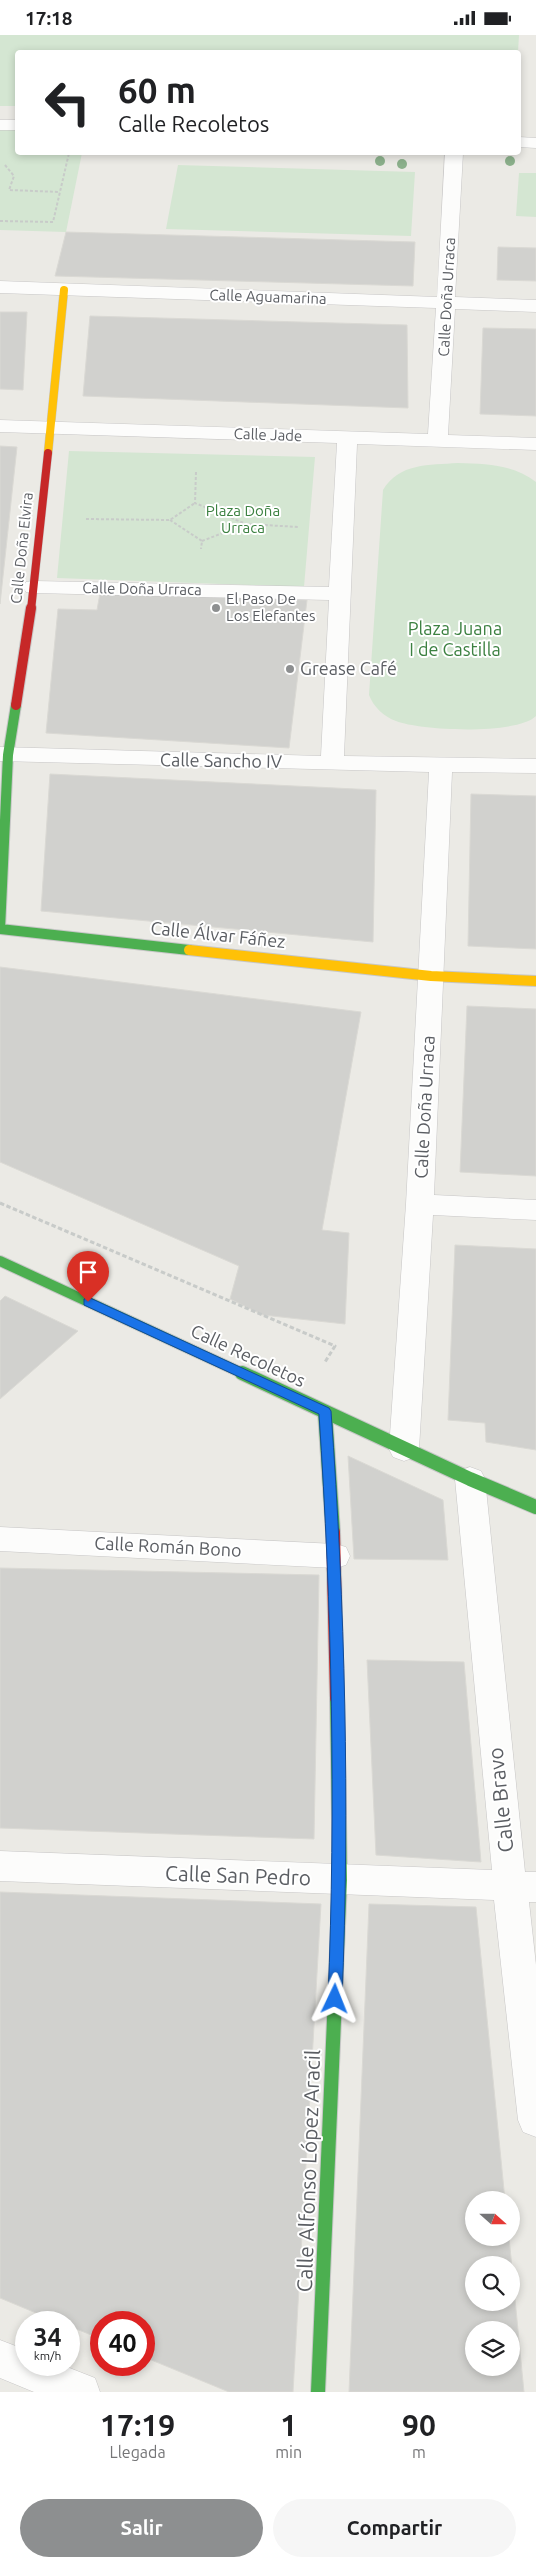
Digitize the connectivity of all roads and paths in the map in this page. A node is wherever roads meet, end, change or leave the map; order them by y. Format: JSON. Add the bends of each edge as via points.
{"nodes":[{"id":1,"x":0,"y":125,"type":"edge"},
{"id":2,"x":15,"y":125,"type":"edge"},
{"id":3,"x":521,"y":142,"type":"edge"},
{"id":4,"x":536,"y":143,"type":"edge"},
{"id":5,"x":69,"y":155,"type":"edge"},
{"id":6,"x":454,"y":155,"type":"edge"},
{"id":7,"x":0,"y":164,"type":"edge"},
{"id":8,"x":60,"y":192,"type":"junction"},
{"id":9,"x":0,"y":221,"type":"edge"},
{"id":10,"x":0,"y":287,"type":"edge"},
{"id":11,"x":64,"y":289,"type":"junction"},
{"id":12,"x":447,"y":303,"type":"junction"},
{"id":13,"x":536,"y":306,"type":"edge"},
{"id":14,"x":0,"y":426,"type":"edge"},
{"id":15,"x":50,"y":428,"type":"junction"},
{"id":16,"x":347,"y":438,"type":"junction"},
{"id":17,"x":438,"y":441,"type":"junction"},
{"id":18,"x":536,"y":444,"type":"edge"},
{"id":19,"x":197,"y":464,"type":"dead end"},
{"id":20,"x":195,"y":503,"type":"junction"},
{"id":21,"x":82,"y":519,"type":"dead end"},
{"id":22,"x":246,"y":524,"type":"junction"},
{"id":23,"x":202,"y":541,"type":"dead end"},
{"id":24,"x":34,"y":587,"type":"junction"},
{"id":25,"x":313,"y":593,"type":"junction"},
{"id":26,"x":340,"y":594,"type":"junction"},
{"id":27,"x":4,"y":755,"type":"edge"},
{"id":28,"x":332,"y":763,"type":"junction"},
{"id":29,"x":441,"y":765,"type":"junction"},
{"id":30,"x":536,"y":766,"type":"edge"},
{"id":31,"x":0,"y":929,"type":"edge"},
{"id":32,"x":431,"y":976,"type":"junction"},
{"id":33,"x":536,"y":981,"type":"edge"},
{"id":34,"x":0,"y":1203,"type":"edge"},
{"id":35,"x":420,"y":1204,"type":"junction"},
{"id":36,"x":536,"y":1210,"type":"edge"},
{"id":37,"x":0,"y":1261,"type":"edge"},
{"id":38,"x":334,"y":1346,"type":"dead end"},
{"id":39,"x":325,"y":1411,"type":"junction"},
{"id":40,"x":404,"y":1449,"type":"junction"},
{"id":41,"x":470,"y":1479,"type":"junction"},
{"id":42,"x":528,"y":1502,"type":"edge"},
{"id":43,"x":0,"y":1539,"type":"edge"},
{"id":44,"x":335,"y":1556,"type":"junction"},
{"id":45,"x":0,"y":1866,"type":"edge"},
{"id":46,"x":340,"y":1881,"type":"junction"},
{"id":47,"x":523,"y":1887,"type":"edge"},
{"id":48,"x":536,"y":2120,"type":"edge"},
{"id":49,"x":0,"y":2359,"type":"edge"},
{"id":50,"x":81,"y":2392,"type":"edge"},
{"id":51,"x":318,"y":2392,"type":"edge"}],
"edges":[{"from":1,"to":2,"type":"street"},
{"from":3,"to":4,"type":"street"},
{"from":5,"to":8,"type":"path"},
{"from":6,"to":12,"type":"street","name":"Calle Doña Urraca"},
{"from":7,"to":8,"type":"path","via":[[8,166],[14,175],[9,190]]},
{"from":8,"to":9,"type":"path","via":[[53,222]]},
{"from":10,"to":11,"type":"street","name":"Calle Aguamarina"},
{"from":11,"to":12,"type":"street","name":"Calle Aguamarina"},
{"from":11,"to":15,"type":"street","name":"Calle Doña Elvira"},
{"from":12,"to":13,"type":"street","name":"Calle Aguamarina"},
{"from":12,"to":17,"type":"street","name":"Calle Doña Urraca"},
{"from":14,"to":15,"type":"street","name":"Calle Jade"},
{"from":15,"to":16,"type":"street","name":"Calle Jade"},
{"from":15,"to":24,"type":"street","name":"Calle Doña Elvira"},
{"from":16,"to":17,"type":"street","name":"Calle Jade"},
{"from":16,"to":26,"type":"street"},
{"from":17,"to":18,"type":"street","name":"Calle Jade"},
{"from":19,"to":20,"type":"path"},
{"from":20,"to":21,"type":"path","via":[[170,520]]},
{"from":20,"to":22,"type":"path"},
{"from":22,"to":23,"type":"path"},
{"from":22,"to":25,"type":"path","via":[[319,528]]},
{"from":24,"to":25,"type":"street","name":"Calle Doña Urraca"},
{"from":24,"to":27,"type":"street","name":"Calle Doña Elvira"},
{"from":25,"to":26,"type":"street","name":"Calle Doña Urraca"},
{"from":26,"to":28,"type":"street"},
{"from":27,"to":28,"type":"street","name":"Calle Sancho IV"},
{"from":27,"to":31,"type":"street","name":"Calle Doña Elvira"},
{"from":28,"to":29,"type":"street","name":"Calle Sancho IV"},
{"from":29,"to":30,"type":"street","name":"Calle Sancho IV"},
{"from":29,"to":32,"type":"street","name":"Calle Doña Urraca"},
{"from":31,"to":32,"type":"street","name":"Calle Álvar Fáñez"},
{"from":32,"to":33,"type":"street","name":"Calle Álvar Fáñez"},
{"from":32,"to":35,"type":"street","name":"Calle Doña Urraca"},
{"from":34,"to":38,"type":"path"},
{"from":35,"to":36,"type":"street"},
{"from":35,"to":40,"type":"street","name":"Calle Doña Urraca"},
{"from":37,"to":39,"type":"street","name":"Calle Recoletos"},
{"from":39,"to":40,"type":"street","name":"Calle Recoletos"},
{"from":39,"to":44,"type":"street","name":"Calle Alfonso López Aracil"},
{"from":40,"to":41,"type":"street","name":"Calle Recoletos"},
{"from":41,"to":42,"type":"street","name":"Calle Recoletos"},
{"from":41,"to":47,"type":"street","name":"Calle Bravo"},
{"from":43,"to":44,"type":"street","name":"Calle Román Bono"},
{"from":44,"to":46,"type":"street","name":"Calle Alfonso López Aracil"},
{"from":45,"to":46,"type":"street","name":"Calle San Pedro"},
{"from":46,"to":47,"type":"street","name":"Calle San Pedro"},
{"from":46,"to":51,"type":"street","name":"Calle Alfonso López Aracil"},
{"from":47,"to":48,"type":"street","name":"Calle Bravo"},
{"from":49,"to":50,"type":"street"}]}
